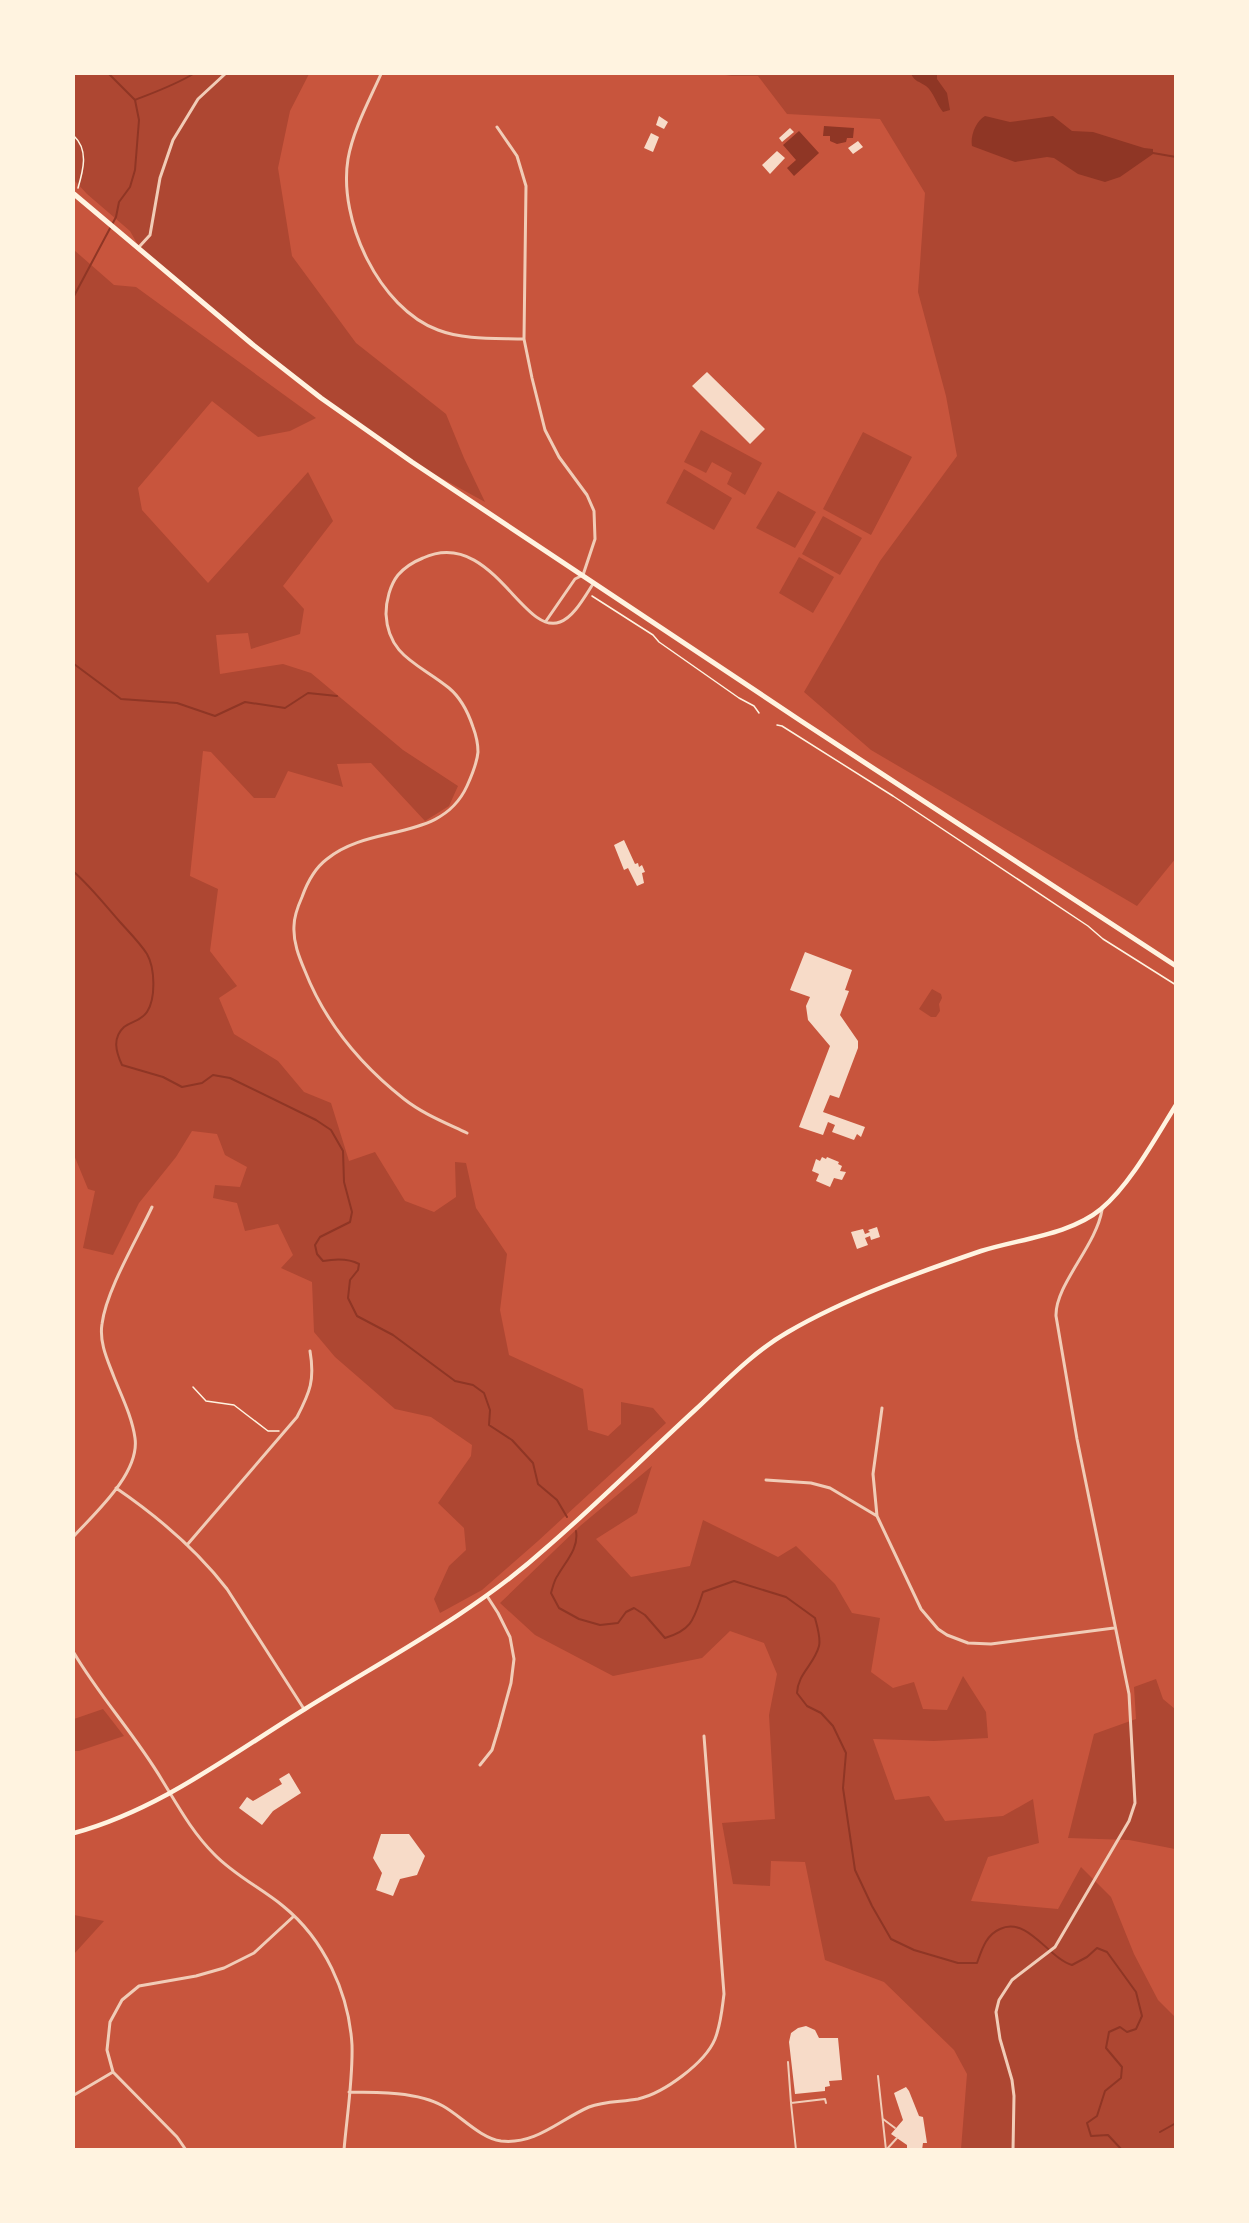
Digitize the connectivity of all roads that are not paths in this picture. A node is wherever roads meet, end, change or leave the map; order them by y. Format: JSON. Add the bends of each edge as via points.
{"nodes":[{"id":1,"x":225,"y":74,"type":"edge"},
{"id":2,"x":381,"y":74,"type":"edge"},
{"id":3,"x":497,"y":128,"type":"dead end"},
{"id":4,"x":74,"y":194,"type":"edge"},
{"id":5,"x":139,"y":247,"type":"junction"},
{"id":6,"x":524,"y":339,"type":"junction"},
{"id":7,"x":582,"y":575,"type":"junction"},
{"id":8,"x":594,"y":583,"type":"junction"},
{"id":9,"x":546,"y":621,"type":"junction"},
{"id":10,"x":1176,"y":966,"type":"edge"},
{"id":11,"x":1176,"y":1105,"type":"edge"},
{"id":12,"x":467,"y":1133,"type":"dead end"},
{"id":13,"x":152,"y":1207,"type":"dead end"},
{"id":14,"x":1102,"y":1209,"type":"junction"},
{"id":15,"x":310,"y":1351,"type":"dead end"},
{"id":16,"x":882,"y":1408,"type":"dead end"},
{"id":17,"x":766,"y":1480,"type":"dead end"},
{"id":18,"x":116,"y":1488,"type":"junction"},
{"id":19,"x":877,"y":1516,"type":"junction"},
{"id":20,"x":74,"y":1536,"type":"edge"},
{"id":21,"x":188,"y":1545,"type":"junction"},
{"id":22,"x":488,"y":1596,"type":"junction"},
{"id":23,"x":1115,"y":1628,"type":"junction"},
{"id":24,"x":74,"y":1653,"type":"edge"},
{"id":25,"x":304,"y":1709,"type":"junction"},
{"id":26,"x":704,"y":1736,"type":"dead end"},
{"id":27,"x":480,"y":1765,"type":"dead end"},
{"id":28,"x":170,"y":1794,"type":"junction"},
{"id":29,"x":74,"y":1833,"type":"edge"},
{"id":30,"x":294,"y":1916,"type":"junction"},
{"id":31,"x":788,"y":2062,"type":"dead end"},
{"id":32,"x":113,"y":2073,"type":"junction"},
{"id":33,"x":878,"y":2076,"type":"dead end"},
{"id":34,"x":349,"y":2092,"type":"junction"},
{"id":35,"x":74,"y":2095,"type":"edge"},
{"id":36,"x":791,"y":2103,"type":"junction"},
{"id":37,"x":826,"y":2103,"type":"dead end"},
{"id":38,"x":883,"y":2119,"type":"junction"},
{"id":39,"x":895,"y":2128,"type":"dead end"},
{"id":40,"x":897,"y":2138,"type":"dead end"},
{"id":41,"x":186,"y":2150,"type":"edge"},
{"id":42,"x":344,"y":2150,"type":"edge"},
{"id":43,"x":796,"y":2150,"type":"edge"},
{"id":44,"x":886,"y":2150,"type":"edge"},
{"id":45,"x":1013,"y":2150,"type":"edge"}],
"edges":[{"from":1,"to":5,"type":"street","via":[[198,99],[173,140],[160,178],[150,235]]},
{"from":2,"to":6,"type":"street","via":[[356,133],[346,174],[355,232],[373,269],[410,315],[437,330],[457,336]]},
{"from":3,"to":6,"type":"street","via":[[517,156],[526,186]]},
{"from":4,"to":5,"type":"main road"},
{"from":5,"to":7,"type":"main road","via":[[321,398]]},
{"from":6,"to":7,"type":"street","via":[[545,430],[594,511],[595,539]]},
{"from":7,"to":8,"type":"main road"},
{"from":7,"to":9,"type":"street","via":[[575,579]]},
{"from":8,"to":9,"type":"street","via":[[562,622]]},
{"from":8,"to":10,"type":"main road"},
{"from":9,"to":12,"type":"street","via":[[535,617],[494,574],[472,559],[451,553],[432,554],[410,564],[397,576],[386,603],[387,627],[397,649],[411,663],[459,698],[477,738],[473,774],[456,804],[439,819],[422,827],[373,837],[328,858],[304,890],[294,927],[296,949],[313,991],[331,1023],[356,1054],[406,1101]]},
{"from":11,"to":14,"type":"main road","via":[[1140,1162]]},
{"from":13,"to":18,"type":"street","via":[[108,1301],[102,1325],[106,1356],[135,1440],[129,1468]]},
{"from":14,"to":22,"type":"main road","via":[[1049,1233],[985,1250],[884,1287],[785,1334],[743,1366],[544,1551]]},
{"from":14,"to":23,"type":"street","via":[[1095,1235],[1074,1268],[1056,1311]]},
{"from":15,"to":21,"type":"street","via":[[313,1370],[307,1397],[297,1417]]},
{"from":16,"to":19,"type":"street","via":[[873,1474]]},
{"from":17,"to":19,"type":"street","via":[[830,1488]]},
{"from":18,"to":20,"type":"street"},
{"from":18,"to":21,"type":"street"},
{"from":19,"to":23,"type":"street","via":[[921,1609],[947,1635],[968,1643],[991,1644]]},
{"from":21,"to":25,"type":"street","via":[[227,1589]]},
{"from":22,"to":25,"type":"main road"},
{"from":22,"to":27,"type":"street","via":[[510,1637],[514,1659],[492,1750]]},
{"from":23,"to":45,"type":"street","via":[[1129,1694],[1135,1803],[1129,1821],[1055,1947],[1012,1980],[999,2000],[996,2012],[1000,2039],[1013,2088]]},
{"from":24,"to":28,"type":"street"},
{"from":25,"to":28,"type":"main road"},
{"from":26,"to":34,"type":"street","via":[[724,1994],[714,2042],[689,2072],[640,2099],[589,2107],[517,2142],[498,2140],[427,2098]]},
{"from":28,"to":29,"type":"main road","via":[[105,1825]]},
{"from":28,"to":30,"type":"street","via":[[189,1826],[214,1854]]},
{"from":30,"to":32,"type":"street","via":[[254,1953],[224,1968],[196,1977],[139,1986],[122,2000],[107,2036]]},
{"from":30,"to":34,"type":"street","via":[[326,1957],[341,1992],[352,2045]]},
{"from":31,"to":36,"type":"street"},
{"from":32,"to":35,"type":"street"},
{"from":32,"to":41,"type":"street"},
{"from":33,"to":38,"type":"street"},
{"from":34,"to":42,"type":"street"},
{"from":36,"to":37,"type":"street","via":[[825,2099]]},
{"from":36,"to":43,"type":"street"},
{"from":38,"to":39,"type":"street"},
{"from":38,"to":44,"type":"street"},
{"from":40,"to":44,"type":"street"}]}
